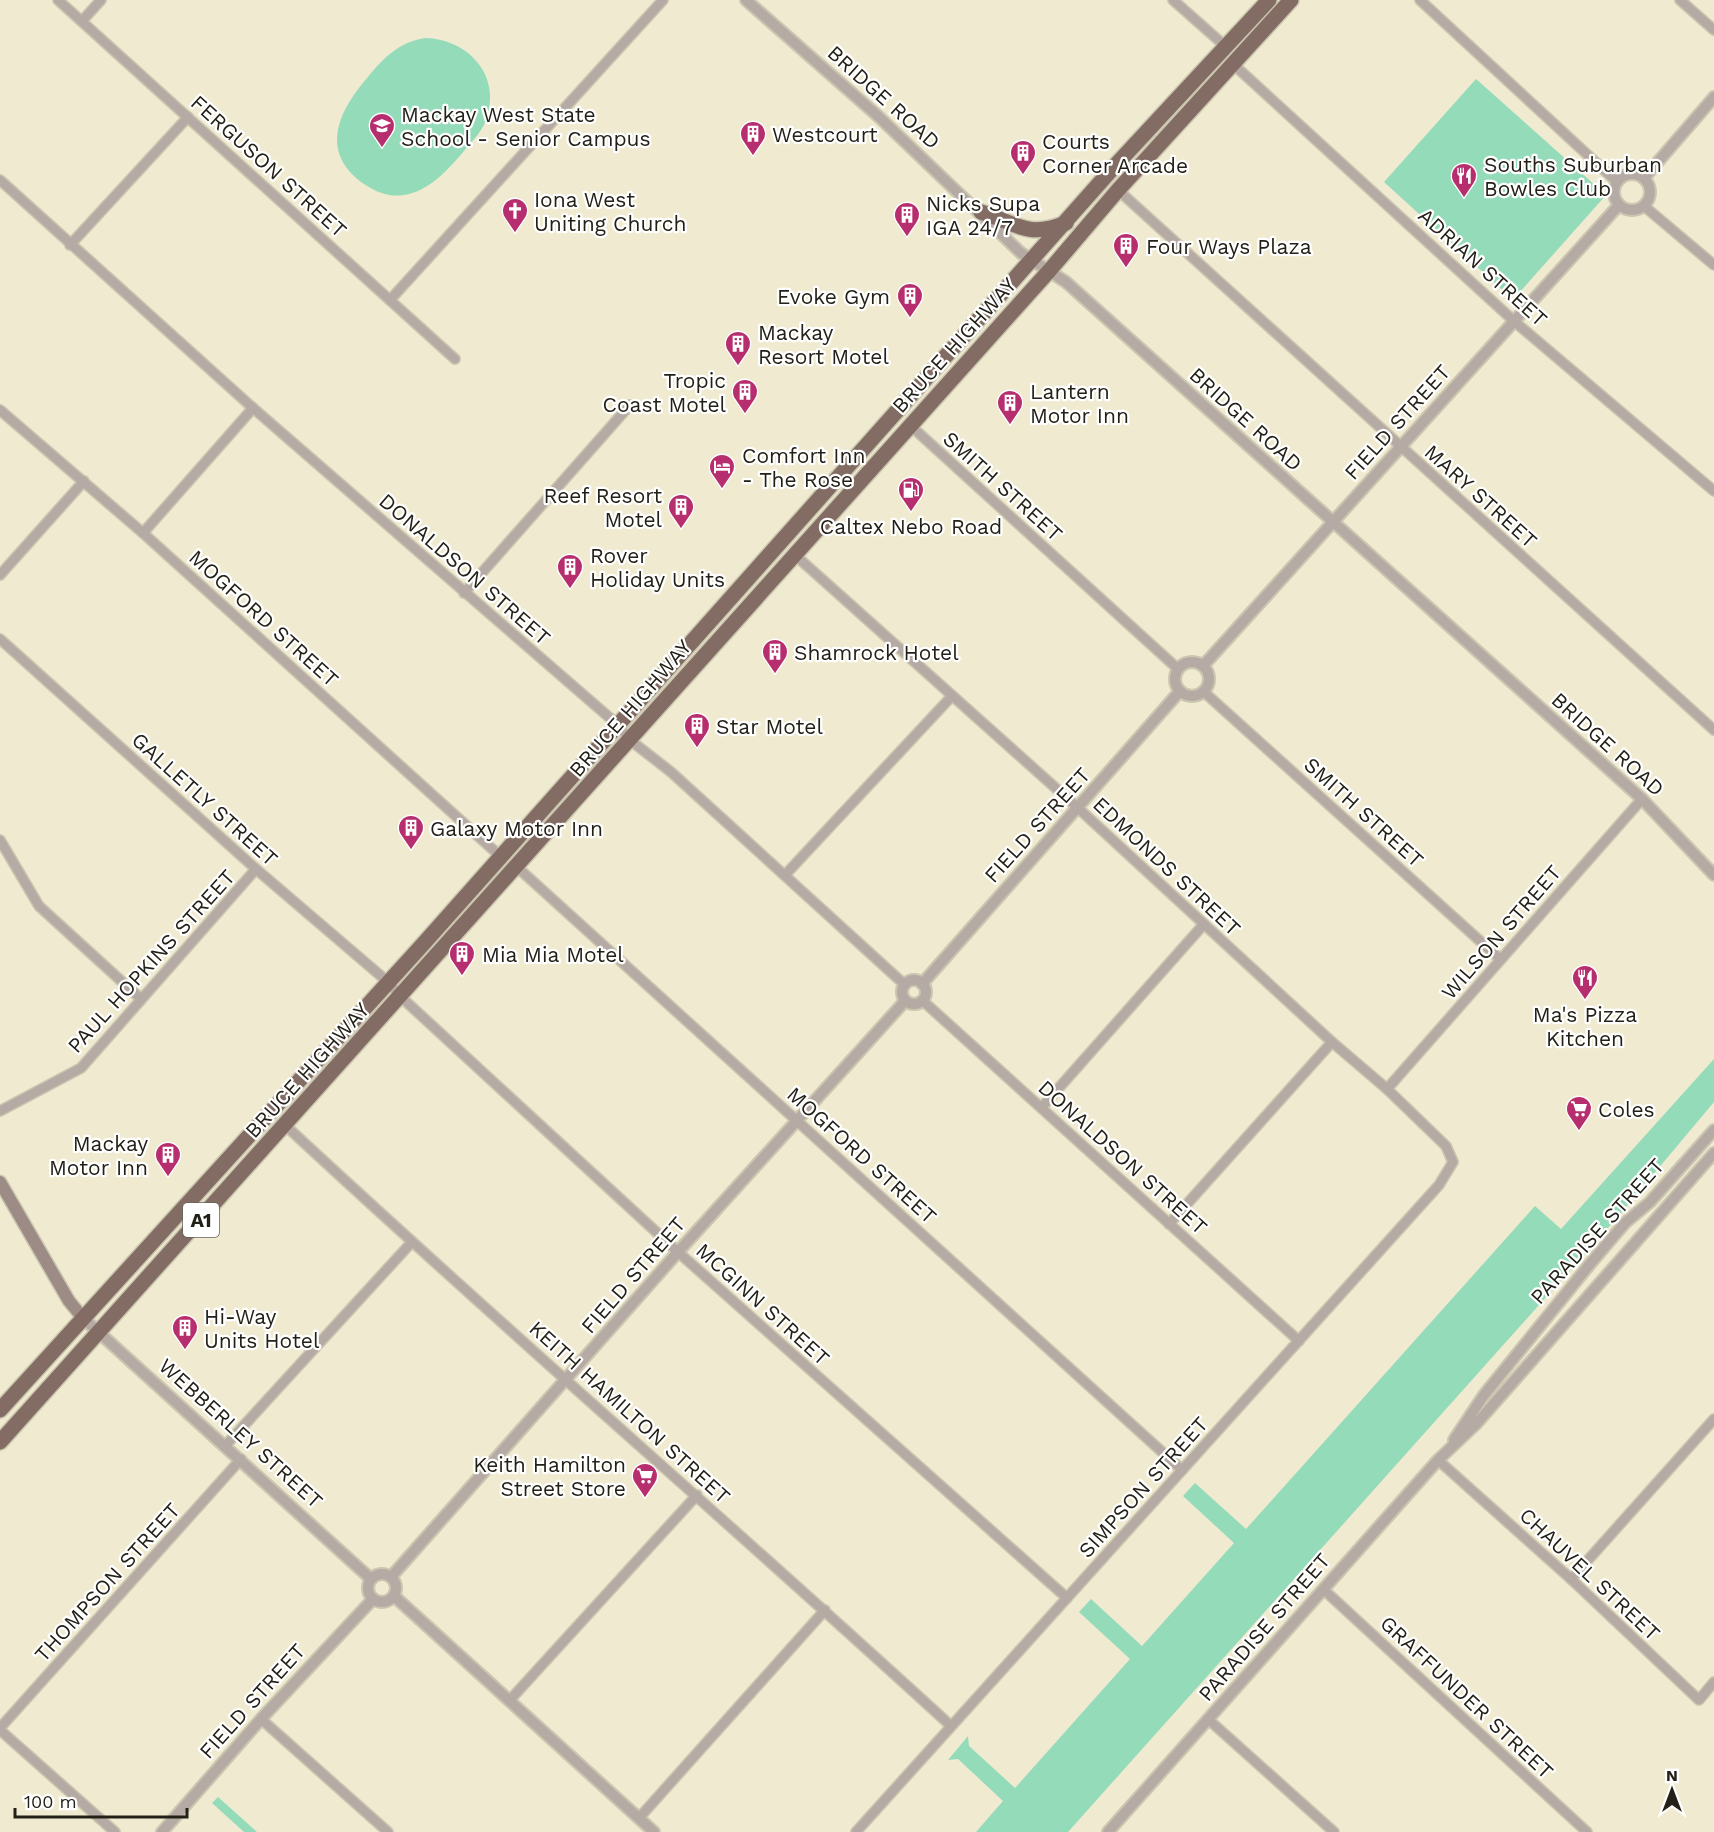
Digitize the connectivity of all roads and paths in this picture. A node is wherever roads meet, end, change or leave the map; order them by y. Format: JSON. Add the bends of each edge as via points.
{"nodes":[{"id":1,"x":58,"y":0,"type":"edge"},
{"id":2,"x":101,"y":0,"type":"edge"},
{"id":3,"x":663,"y":0,"type":"edge"},
{"id":4,"x":746,"y":0,"type":"edge"},
{"id":5,"x":1173,"y":0,"type":"edge"},
{"id":6,"x":1269,"y":0,"type":"edge"},
{"id":7,"x":1291,"y":0,"type":"edge"},
{"id":8,"x":1420,"y":0,"type":"edge"},
{"id":9,"x":1680,"y":0,"type":"edge"},
{"id":10,"x":82,"y":21,"type":"junction"},
{"id":11,"x":1714,"y":30,"type":"edge"},
{"id":12,"x":1225,"y":46,"type":"junction"},
{"id":13,"x":1233,"y":64,"type":"junction"},
{"id":14,"x":1714,"y":98,"type":"edge"},
{"id":15,"x":188,"y":117,"type":"junction"},
{"id":16,"x":1644,"y":178,"type":"junction"},
{"id":17,"x":0,"y":180,"type":"edge"},
{"id":18,"x":1617,"y":182,"type":"junction"},
{"id":19,"x":1118,"y":190,"type":"junction"},
{"id":20,"x":1620,"y":205,"type":"junction"},
{"id":21,"x":1644,"y":206,"type":"junction"},
{"id":22,"x":981,"y":212,"type":"junction"},
{"id":23,"x":1067,"y":223,"type":"junction"},
{"id":24,"x":70,"y":245,"type":"junction"},
{"id":25,"x":1033,"y":261,"type":"junction"},
{"id":26,"x":1714,"y":265,"type":"edge"},
{"id":27,"x":1049,"y":271,"type":"junction"},
{"id":28,"x":390,"y":300,"type":"junction"},
{"id":29,"x":1515,"y":322,"type":"junction"},
{"id":30,"x":455,"y":359,"type":"dead end"},
{"id":31,"x":630,"y":405,"type":"dead end"},
{"id":32,"x":253,"y":408,"type":"junction"},
{"id":33,"x":0,"y":410,"type":"edge"},
{"id":34,"x":911,"y":426,"type":"junction"},
{"id":35,"x":1400,"y":447,"type":"junction"},
{"id":36,"x":84,"y":481,"type":"junction"},
{"id":37,"x":1714,"y":491,"type":"edge"},
{"id":38,"x":1333,"y":523,"type":"junction"},
{"id":39,"x":143,"y":533,"type":"junction"},
{"id":40,"x":795,"y":555,"type":"junction"},
{"id":41,"x":0,"y":575,"type":"edge"},
{"id":42,"x":464,"y":593,"type":"junction"},
{"id":43,"x":0,"y":639,"type":"edge"},
{"id":44,"x":1203,"y":666,"type":"junction"},
{"id":45,"x":1178,"y":669,"type":"junction"},
{"id":46,"x":1180,"y":691,"type":"junction"},
{"id":47,"x":1204,"y":692,"type":"junction"},
{"id":48,"x":951,"y":697,"type":"junction"},
{"id":49,"x":618,"y":724,"type":"junction"},
{"id":50,"x":1714,"y":730,"type":"edge"},
{"id":51,"x":630,"y":740,"type":"junction"},
{"id":52,"x":1642,"y":799,"type":"junction"},
{"id":53,"x":1078,"y":808,"type":"junction"},
{"id":54,"x":0,"y":840,"type":"edge"},
{"id":55,"x":500,"y":856,"type":"junction"},
{"id":56,"x":517,"y":867,"type":"junction"},
{"id":57,"x":256,"y":869,"type":"junction"},
{"id":58,"x":785,"y":875,"type":"junction"},
{"id":59,"x":1714,"y":875,"type":"edge"},
{"id":60,"x":1204,"y":924,"type":"junction"},
{"id":61,"x":1500,"y":959,"type":"junction"},
{"id":62,"x":388,"y":982,"type":"junction"},
{"id":63,"x":922,"y":984,"type":"junction"},
{"id":64,"x":905,"y":985,"type":"junction"},
{"id":65,"x":401,"y":997,"type":"junction"},
{"id":66,"x":141,"y":999,"type":"junction"},
{"id":67,"x":905,"y":1000,"type":"junction"},
{"id":68,"x":923,"y":1000,"type":"junction"},
{"id":69,"x":1332,"y":1042,"type":"junction"},
{"id":70,"x":1387,"y":1089,"type":"junction"},
{"id":71,"x":1041,"y":1107,"type":"junction"},
{"id":72,"x":4,"y":1110,"type":"edge"},
{"id":73,"x":0,"y":1116,"type":"edge"},
{"id":74,"x":798,"y":1121,"type":"junction"},
{"id":75,"x":285,"y":1125,"type":"junction"},
{"id":76,"x":1714,"y":1130,"type":"edge"},
{"id":77,"x":1714,"y":1153,"type":"edge"},
{"id":78,"x":1453,"y":1162,"type":"joint"},
{"id":79,"x":0,"y":1182,"type":"edge"},
{"id":80,"x":1169,"y":1224,"type":"junction"},
{"id":81,"x":411,"y":1243,"type":"junction"},
{"id":82,"x":678,"y":1252,"type":"junction"},
{"id":83,"x":83,"y":1318,"type":"junction"},
{"id":84,"x":100,"y":1334,"type":"junction"},
{"id":85,"x":1299,"y":1341,"type":"junction"},
{"id":86,"x":567,"y":1380,"type":"junction"},
{"id":87,"x":0,"y":1410,"type":"edge"},
{"id":88,"x":1714,"y":1419,"type":"edge"},
{"id":89,"x":0,"y":1442,"type":"edge"},
{"id":90,"x":226,"y":1445,"type":"junction"},
{"id":91,"x":1450,"y":1448,"type":"junction"},
{"id":92,"x":242,"y":1459,"type":"junction"},
{"id":93,"x":1438,"y":1460,"type":"junction"},
{"id":94,"x":1182,"y":1470,"type":"junction"},
{"id":95,"x":697,"y":1496,"type":"junction"},
{"id":96,"x":391,"y":1577,"type":"junction"},
{"id":97,"x":371,"y":1579,"type":"junction"},
{"id":98,"x":1571,"y":1579,"type":"junction"},
{"id":99,"x":1323,"y":1589,"type":"junction"},
{"id":100,"x":394,"y":1596,"type":"junction"},
{"id":101,"x":1067,"y":1598,"type":"junction"},
{"id":102,"x":373,"y":1599,"type":"junction"},
{"id":103,"x":825,"y":1610,"type":"junction"},
{"id":104,"x":1714,"y":1682,"type":"edge"},
{"id":105,"x":509,"y":1701,"type":"junction"},
{"id":106,"x":261,"y":1719,"type":"junction"},
{"id":107,"x":1209,"y":1720,"type":"junction"},
{"id":108,"x":951,"y":1726,"type":"junction"},
{"id":109,"x":0,"y":1729,"type":"edge"},
{"id":110,"x":639,"y":1818,"type":"junction"},
{"id":111,"x":115,"y":1832,"type":"edge"},
{"id":112,"x":162,"y":1832,"type":"edge"},
{"id":113,"x":388,"y":1832,"type":"edge"},
{"id":114,"x":654,"y":1832,"type":"edge"},
{"id":115,"x":856,"y":1832,"type":"edge"},
{"id":116,"x":1108,"y":1832,"type":"edge"},
{"id":117,"x":1334,"y":1832,"type":"edge"},
{"id":118,"x":1587,"y":1832,"type":"edge"}],
"edges":[{"from":1,"to":10,"type":"street","name":"FERGUSON STREET"},
{"from":2,"to":10,"type":"street"},
{"from":3,"to":28,"type":"street"},
{"from":4,"to":22,"type":"street","name":"BRIDGE ROAD"},
{"from":5,"to":12,"type":"street"},
{"from":6,"to":12,"type":"highway","name":"BRUCE HIGHWAY","number":"A1"},
{"from":7,"to":13,"type":"highway","name":"BRUCE HIGHWAY","number":"A1"},
{"from":8,"to":18,"type":"street"},
{"from":9,"to":11,"type":"street"},
{"from":10,"to":15,"type":"street","name":"FERGUSON STREET"},
{"from":12,"to":23,"type":"highway","name":"BRUCE HIGHWAY","number":"A1"},
{"from":13,"to":19,"type":"highway","name":"BRUCE HIGHWAY","number":"A1"},
{"from":13,"to":29,"type":"street","name":"ADRIAN STREET"},
{"from":14,"to":16,"type":"street"},
{"from":15,"to":24,"type":"street"},
{"from":15,"to":28,"type":"street","name":"FERGUSON STREET"},
{"from":16,"to":18,"type":"street","via":[[1632,173]]},
{"from":16,"to":21,"type":"street","via":[[1650,192]]},
{"from":17,"to":24,"type":"street","name":"DONALDSON STREET"},
{"from":18,"to":20,"type":"street","via":[[1614,192]]},
{"from":19,"to":27,"type":"highway","name":"BRUCE HIGHWAY","number":"A1"},
{"from":19,"to":35,"type":"street","name":"MARY STREET"},
{"from":20,"to":21,"type":"street","via":[[1632,210]]},
{"from":20,"to":29,"type":"street","name":"FIELD STREET"},
{"from":21,"to":26,"type":"street"},
{"from":22,"to":23,"type":"highway","via":[[1025,230]]},
{"from":22,"to":25,"type":"street","name":"BRIDGE ROAD"},
{"from":23,"to":25,"type":"highway","name":"BRUCE HIGHWAY","number":"A1"},
{"from":24,"to":32,"type":"street","name":"DONALDSON STREET"},
{"from":25,"to":27,"type":"street","name":"BRIDGE ROAD"},
{"from":25,"to":49,"type":"highway","name":"BRUCE HIGHWAY","number":"A1"},
{"from":27,"to":34,"type":"highway","name":"BRUCE HIGHWAY","number":"A1"},
{"from":27,"to":38,"type":"street","name":"BRIDGE ROAD","via":[[1066,282]]},
{"from":28,"to":30,"type":"street","name":"FERGUSON STREET"},
{"from":29,"to":35,"type":"street","name":"FIELD STREET"},
{"from":29,"to":37,"type":"street","name":"ADRIAN STREET"},
{"from":31,"to":42,"type":"street"},
{"from":32,"to":39,"type":"street"},
{"from":32,"to":42,"type":"street","name":"DONALDSON STREET"},
{"from":33,"to":36,"type":"street","name":"MOGFORD STREET"},
{"from":34,"to":40,"type":"highway","name":"BRUCE HIGHWAY","number":"A1"},
{"from":34,"to":45,"type":"street","name":"SMITH STREET"},
{"from":35,"to":38,"type":"street","name":"FIELD STREET"},
{"from":35,"to":50,"type":"street","name":"MARY STREET"},
{"from":36,"to":39,"type":"street","name":"MOGFORD STREET"},
{"from":36,"to":41,"type":"street"},
{"from":38,"to":44,"type":"street","name":"FIELD STREET"},
{"from":38,"to":52,"type":"street","name":"BRIDGE ROAD"},
{"from":39,"to":55,"type":"street","name":"MOGFORD STREET"},
{"from":40,"to":48,"type":"street","name":"EDMONDS STREET"},
{"from":40,"to":51,"type":"highway","name":"BRUCE HIGHWAY","number":"A1"},
{"from":42,"to":49,"type":"street","name":"DONALDSON STREET"},
{"from":43,"to":57,"type":"street","name":"GALLETLY STREET"},
{"from":44,"to":45,"type":"street","via":[[1192,662]]},
{"from":44,"to":47,"type":"street","via":[[1210,680]]},
{"from":45,"to":46,"type":"street","via":[[1175,680]]},
{"from":46,"to":47,"type":"street","via":[[1192,696]]},
{"from":46,"to":53,"type":"street","name":"FIELD STREET"},
{"from":47,"to":61,"type":"street","name":"SMITH STREET"},
{"from":48,"to":53,"type":"street","name":"EDMONDS STREET"},
{"from":48,"to":58,"type":"street"},
{"from":49,"to":51,"type":"street","name":"DONALDSON STREET"},
{"from":49,"to":55,"type":"highway","name":"BRUCE HIGHWAY","number":"A1"},
{"from":51,"to":56,"type":"highway","name":"BRUCE HIGHWAY","number":"A1"},
{"from":51,"to":58,"type":"street","name":"DONALDSON STREET"},
{"from":52,"to":59,"type":"street","name":"BRIDGE ROAD"},
{"from":52,"to":61,"type":"street","name":"WILSON STREET"},
{"from":53,"to":60,"type":"street","name":"EDMONDS STREET"},
{"from":53,"to":63,"type":"street","name":"FIELD STREET"},
{"from":54,"to":66,"type":"street","via":[[39,906]]},
{"from":55,"to":62,"type":"highway","name":"BRUCE HIGHWAY","number":"A1"},
{"from":56,"to":65,"type":"highway","name":"BRUCE HIGHWAY","number":"A1"},
{"from":56,"to":74,"type":"street","name":"MOGFORD STREET"},
{"from":57,"to":62,"type":"street","name":"GALLETLY STREET"},
{"from":57,"to":66,"type":"street","name":"PAUL HOPKINS STREET"},
{"from":58,"to":64,"type":"street","name":"DONALDSON STREET"},
{"from":60,"to":69,"type":"street","name":"EDMONDS STREET"},
{"from":60,"to":71,"type":"street"},
{"from":61,"to":70,"type":"street","name":"WILSON STREET"},
{"from":62,"to":65,"type":"street","name":"MCGINN STREET"},
{"from":62,"to":83,"type":"highway","name":"BRUCE HIGHWAY","number":"A1"},
{"from":63,"to":64,"type":"street","via":[[911,981]]},
{"from":63,"to":68,"type":"street","via":[[926,992]]},
{"from":64,"to":67,"type":"street"},
{"from":65,"to":75,"type":"highway","name":"BRUCE HIGHWAY","number":"A1"},
{"from":65,"to":82,"type":"street","name":"MCGINN STREET"},
{"from":66,"to":72,"type":"street","name":"PAUL HOPKINS STREET","via":[[81,1068]]},
{"from":67,"to":68,"type":"street","via":[[914,1004]]},
{"from":67,"to":74,"type":"street","name":"FIELD STREET"},
{"from":68,"to":71,"type":"street","name":"DONALDSON STREET"},
{"from":69,"to":70,"type":"street","name":"EDMONDS STREET"},
{"from":69,"to":80,"type":"street"},
{"from":70,"to":78,"type":"street","name":"EDMONDS STREET","via":[[1446,1146]]},
{"from":71,"to":80,"type":"street","name":"DONALDSON STREET"},
{"from":72,"to":73,"type":"street","name":"PAUL HOPKINS STREET"},
{"from":74,"to":82,"type":"street","name":"FIELD STREET"},
{"from":74,"to":94,"type":"street","name":"MOGFORD STREET"},
{"from":75,"to":81,"type":"street","name":"KEITH HAMILTON STREET"},
{"from":75,"to":84,"type":"highway","name":"BRUCE HIGHWAY","number":"A1"},
{"from":76,"to":91,"type":"street","name":"PARADISE STREET","via":[[1590,1263],[1479,1403]]},
{"from":77,"to":91,"type":"street","name":"PARADISE STREET","via":[[1477,1423]]},
{"from":78,"to":85,"type":"street","name":"SIMPSON STREET","via":[[1439,1185]]},
{"from":79,"to":83,"type":"main road","via":[[69,1301]]},
{"from":80,"to":85,"type":"street","name":"DONALDSON STREET"},
{"from":81,"to":86,"type":"street","name":"KEITH HAMILTON STREET"},
{"from":81,"to":90,"type":"street"},
{"from":82,"to":86,"type":"street","name":"FIELD STREET"},
{"from":82,"to":101,"type":"street","name":"MCGINN STREET"},
{"from":83,"to":84,"type":"street","name":"WEBBERLEY STREET"},
{"from":83,"to":87,"type":"highway","name":"BRUCE HIGHWAY","number":"A1"},
{"from":84,"to":89,"type":"highway","name":"BRUCE HIGHWAY","number":"A1"},
{"from":84,"to":90,"type":"street","name":"WEBBERLEY STREET"},
{"from":85,"to":94,"type":"street","name":"SIMPSON STREET"},
{"from":86,"to":95,"type":"street","name":"KEITH HAMILTON STREET"},
{"from":86,"to":96,"type":"street","name":"FIELD STREET"},
{"from":88,"to":98,"type":"street"},
{"from":90,"to":92,"type":"street","name":"WEBBERLEY STREET"},
{"from":91,"to":93,"type":"street","name":"PARADISE STREET"},
{"from":92,"to":97,"type":"street","name":"WEBBERLEY STREET"},
{"from":92,"to":109,"type":"street","name":"THOMPSON STREET"},
{"from":93,"to":98,"type":"street","name":"CHAUVEL STREET"},
{"from":93,"to":99,"type":"street","name":"PARADISE STREET"},
{"from":94,"to":101,"type":"street","name":"SIMPSON STREET"},
{"from":95,"to":103,"type":"street","name":"KEITH HAMILTON STREET"},
{"from":95,"to":105,"type":"street"},
{"from":96,"to":97,"type":"street","via":[[380,1574]]},
{"from":96,"to":100,"type":"street","via":[[397,1587]]},
{"from":97,"to":102,"type":"street","via":[[369,1591]]},
{"from":98,"to":104,"type":"street","name":"CHAUVEL STREET","via":[[1698,1700]]},
{"from":99,"to":107,"type":"street","name":"PARADISE STREET"},
{"from":99,"to":118,"type":"street","name":"GRAFFUNDER STREET"},
{"from":100,"to":102,"type":"street","via":[[382,1602]]},
{"from":100,"to":105,"type":"street"},
{"from":101,"to":108,"type":"street","name":"SIMPSON STREET"},
{"from":102,"to":106,"type":"street","name":"FIELD STREET"},
{"from":103,"to":108,"type":"street","name":"KEITH HAMILTON STREET"},
{"from":103,"to":110,"type":"street"},
{"from":105,"to":110,"type":"street"},
{"from":106,"to":112,"type":"street","name":"FIELD STREET"},
{"from":106,"to":113,"type":"street"},
{"from":107,"to":116,"type":"street","name":"PARADISE STREET"},
{"from":107,"to":117,"type":"street"},
{"from":108,"to":115,"type":"street","name":"SIMPSON STREET"},
{"from":109,"to":111,"type":"street"},
{"from":110,"to":114,"type":"street"}]}
